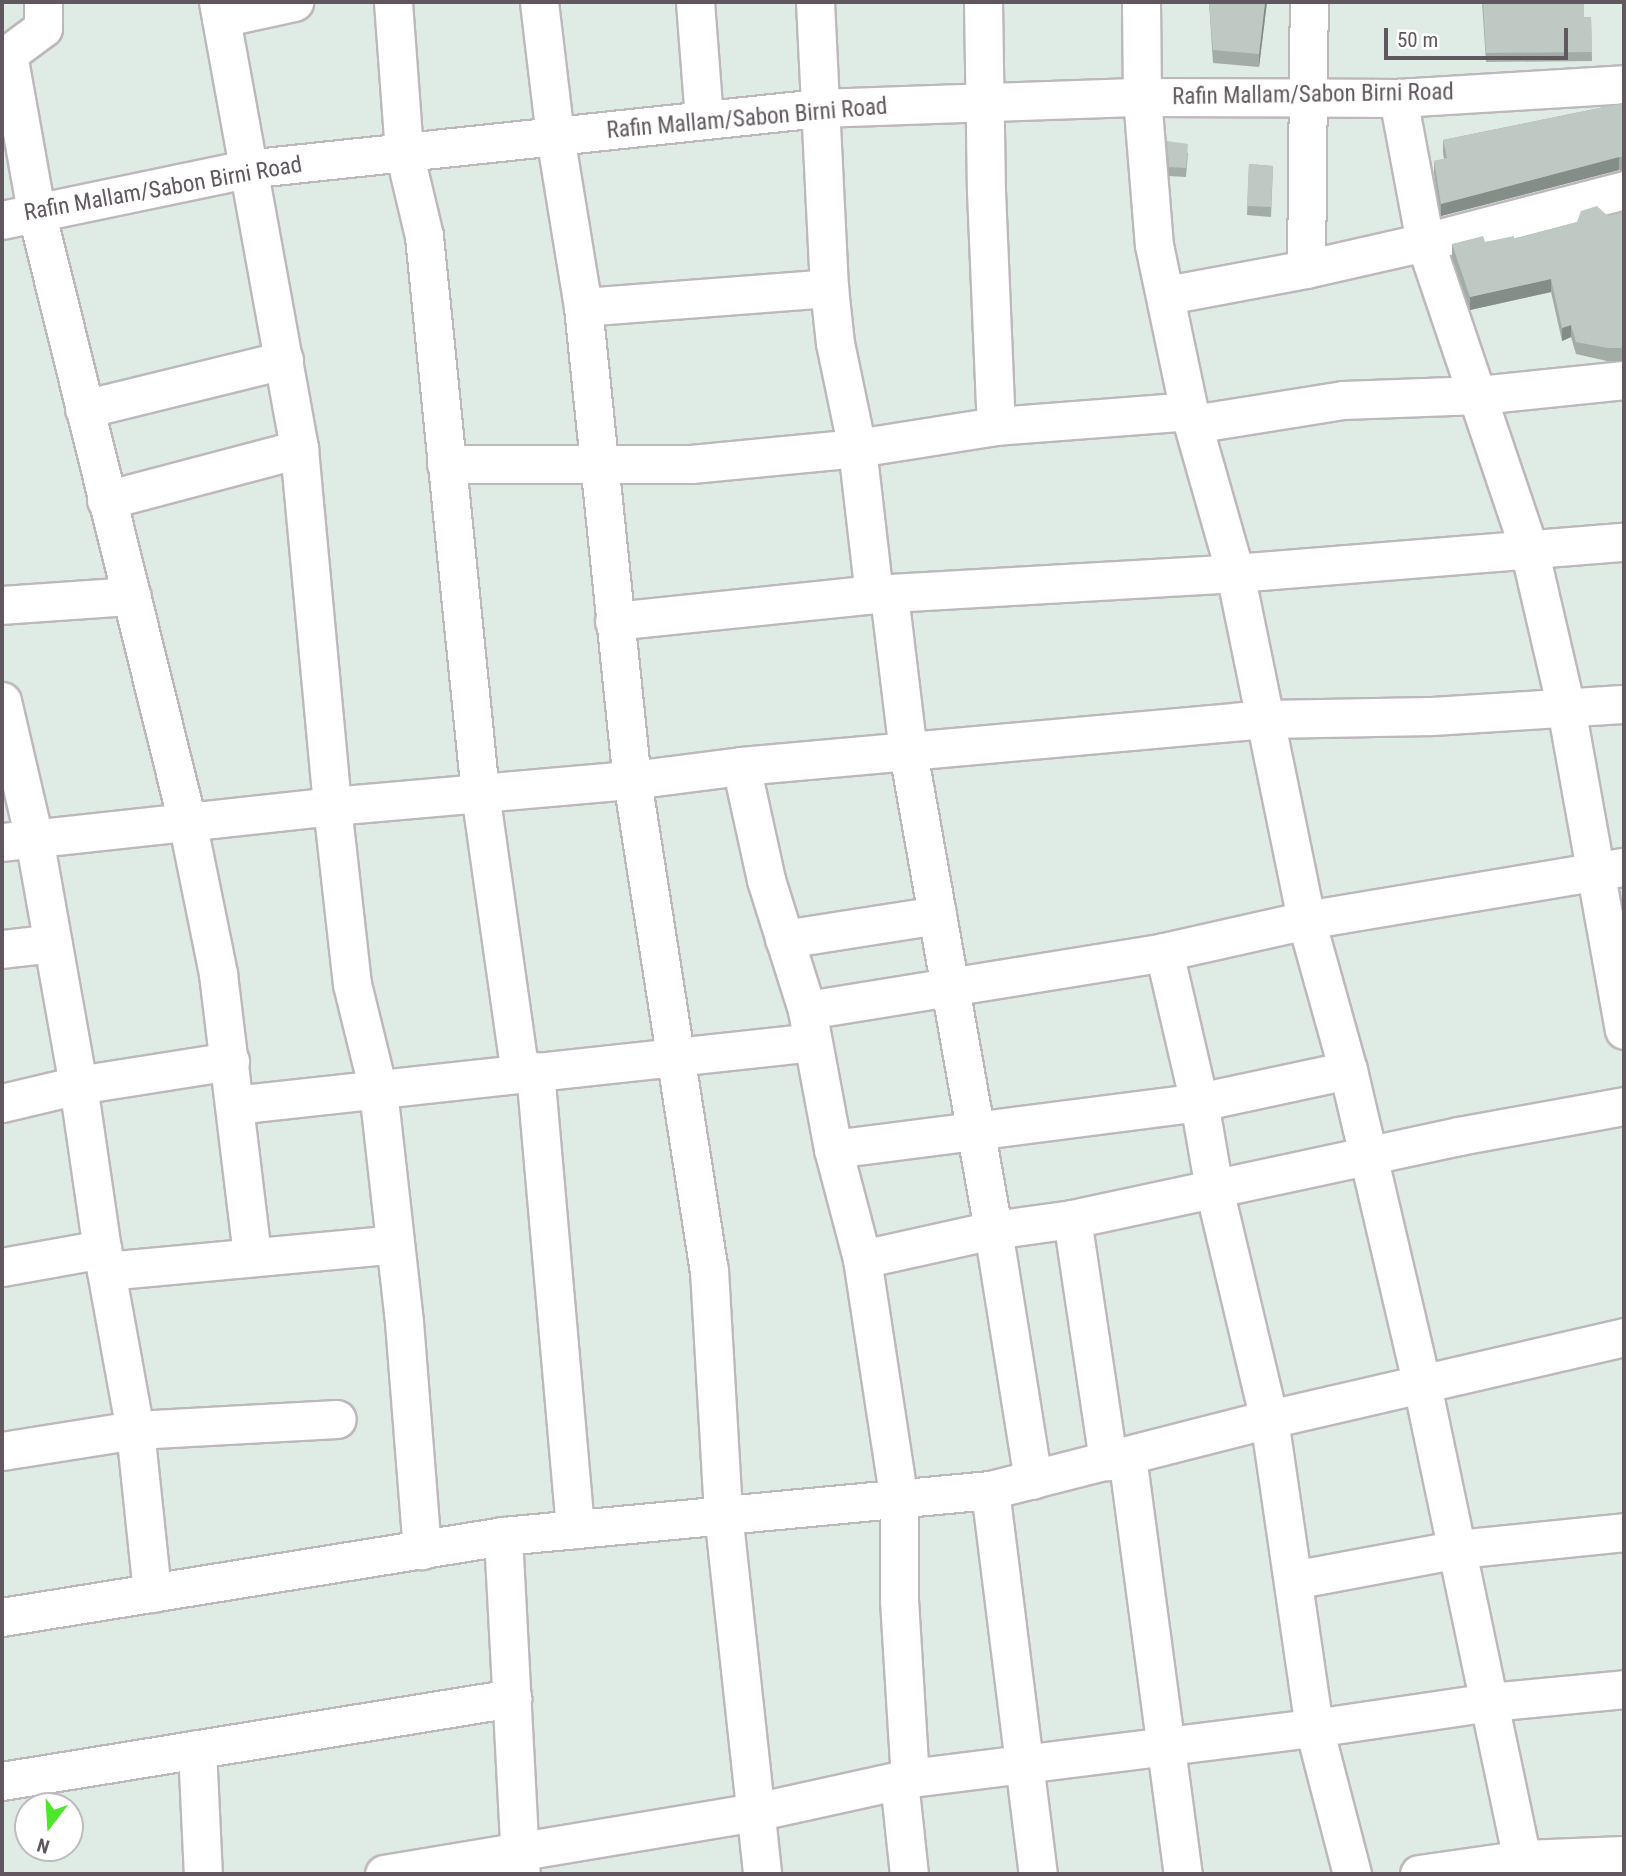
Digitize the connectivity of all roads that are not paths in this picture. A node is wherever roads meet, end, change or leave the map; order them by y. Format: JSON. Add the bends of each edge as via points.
{"nodes":[{"id":1,"x":43,"y":2,"type":"edge"},
{"id":2,"x":294,"y":2,"type":"edge"},
{"id":3,"x":393,"y":2,"type":"edge"},
{"id":4,"x":539,"y":2,"type":"edge"},
{"id":5,"x":695,"y":2,"type":"edge"},
{"id":6,"x":815,"y":2,"type":"edge"},
{"id":7,"x":983,"y":2,"type":"edge"},
{"id":8,"x":1141,"y":2,"type":"edge"},
{"id":9,"x":1309,"y":2,"type":"edge"},
{"id":10,"x":219,"y":10,"type":"edge"},
{"id":11,"x":1624,"y":84,"type":"edge"},
{"id":12,"x":1142,"y":97,"type":"junction"},
{"id":13,"x":1308,"y":97,"type":"junction"},
{"id":14,"x":1398,"y":98,"type":"junction"},
{"id":15,"x":984,"y":105,"type":"junction"},
{"id":16,"x":818,"y":108,"type":"junction"},
{"id":17,"x":704,"y":120,"type":"junction"},
{"id":18,"x":555,"y":136,"type":"junction"},
{"id":19,"x":404,"y":152,"type":"junction"},
{"id":20,"x":246,"y":169,"type":"junction"},
{"id":21,"x":1624,"y":190,"type":"edge"},
{"id":22,"x":36,"y":211,"type":"junction"},
{"id":23,"x":2,"y":220,"type":"edge"},
{"id":24,"x":1425,"y":242,"type":"junction"},
{"id":25,"x":1306,"y":269,"type":"junction"},
{"id":26,"x":829,"y":288,"type":"junction"},
{"id":27,"x":1167,"y":295,"type":"junction"},
{"id":28,"x":583,"y":307,"type":"junction"},
{"id":29,"x":284,"y":360,"type":"junction"},
{"id":30,"x":1624,"y":380,"type":"edge"},
{"id":31,"x":1479,"y":395,"type":"junction"},
{"id":32,"x":84,"y":409,"type":"junction"},
{"id":33,"x":1191,"y":417,"type":"junction"},
{"id":34,"x":996,"y":426,"type":"junction"},
{"id":35,"x":856,"y":448,"type":"junction"},
{"id":36,"x":299,"y":449,"type":"junction"},
{"id":37,"x":446,"y":464,"type":"junction"},
{"id":38,"x":601,"y":464,"type":"junction"},
{"id":39,"x":106,"y":500,"type":"junction"},
{"id":40,"x":1624,"y":542,"type":"edge"},
{"id":41,"x":1529,"y":549,"type":"junction"},
{"id":42,"x":1235,"y":573,"type":"junction"},
{"id":43,"x":882,"y":595,"type":"junction"},
{"id":44,"x":132,"y":596,"type":"junction"},
{"id":45,"x":2,"y":605,"type":"edge"},
{"id":46,"x":614,"y":621,"type":"junction"},
{"id":47,"x":2,"y":701,"type":"edge"},
{"id":48,"x":1624,"y":704,"type":"edge"},
{"id":49,"x":1566,"y":708,"type":"junction"},
{"id":50,"x":1266,"y":719,"type":"junction"},
{"id":51,"x":908,"y":752,"type":"junction"},
{"id":52,"x":741,"y":766,"type":"junction"},
{"id":53,"x":632,"y":780,"type":"junction"},
{"id":54,"x":480,"y":793,"type":"junction"},
{"id":55,"x":331,"y":806,"type":"junction"},
{"id":56,"x":187,"y":821,"type":"junction"},
{"id":57,"x":18,"y":840,"type":"edge"},
{"id":58,"x":1609,"y":870,"type":"edge"},
{"id":59,"x":937,"y":915,"type":"junction"},
{"id":60,"x":1306,"y":919,"type":"junction"},
{"id":61,"x":784,"y":939,"type":"junction"},
{"id":62,"x":53,"y":943,"type":"junction"},
{"id":63,"x":2,"y":949,"type":"edge"},
{"id":64,"x":1164,"y":952,"type":"junction"},
{"id":65,"x":948,"y":985,"type":"junction"},
{"id":66,"x":810,"y":1026,"type":"junction"},
{"id":67,"x":1624,"y":1030,"type":"edge"},
{"id":68,"x":675,"y":1057,"type":"junction"},
{"id":69,"x":230,"y":1061,"type":"junction"},
{"id":70,"x":1348,"y":1070,"type":"junction"},
{"id":71,"x":528,"y":1072,"type":"junction"},
{"id":72,"x":78,"y":1085,"type":"junction"},
{"id":73,"x":378,"y":1090,"type":"junction"},
{"id":74,"x":1199,"y":1102,"type":"junction"},
{"id":75,"x":2,"y":1103,"type":"edge"},
{"id":76,"x":234,"y":1105,"type":"junction"},
{"id":77,"x":1624,"y":1105,"type":"edge"},
{"id":78,"x":974,"y":1129,"type":"junction"},
{"id":79,"x":833,"y":1149,"type":"junction"},
{"id":80,"x":1369,"y":1158,"type":"junction"},
{"id":81,"x":1214,"y":1189,"type":"junction"},
{"id":82,"x":1072,"y":1219,"type":"junction"},
{"id":83,"x":993,"y":1230,"type":"junction"},
{"id":84,"x":395,"y":1244,"type":"junction"},
{"id":85,"x":253,"y":1257,"type":"junction"},
{"id":86,"x":862,"y":1259,"type":"junction"},
{"id":87,"x":104,"y":1260,"type":"junction"},
{"id":88,"x":2,"y":1267,"type":"edge"},
{"id":89,"x":1624,"y":1337,"type":"edge"},
{"id":90,"x":1422,"y":1385,"type":"junction"},
{"id":91,"x":337,"y":1419,"type":"dead end"},
{"id":92,"x":1269,"y":1419,"type":"junction"},
{"id":93,"x":135,"y":1430,"type":"junction"},
{"id":94,"x":2,"y":1451,"type":"edge"},
{"id":95,"x":1118,"y":1459,"type":"junction"},
{"id":96,"x":1033,"y":1480,"type":"junction"},
{"id":97,"x":990,"y":1490,"type":"junction"},
{"id":98,"x":899,"y":1500,"type":"junction"},
{"id":99,"x":723,"y":1513,"type":"junction"},
{"id":100,"x":575,"y":1529,"type":"junction"},
{"id":101,"x":1624,"y":1532,"type":"edge"},
{"id":102,"x":503,"y":1536,"type":"junction"},
{"id":103,"x":1458,"y":1549,"type":"junction"},
{"id":104,"x":422,"y":1550,"type":"junction"},
{"id":105,"x":1293,"y":1580,"type":"junction"},
{"id":106,"x":152,"y":1592,"type":"junction"},
{"id":107,"x":2,"y":1617,"type":"edge"},
{"id":108,"x":1624,"y":1689,"type":"edge"},
{"id":109,"x":512,"y":1698,"type":"junction"},
{"id":110,"x":1490,"y":1702,"type":"junction"},
{"id":111,"x":1314,"y":1728,"type":"junction"},
{"id":112,"x":1164,"y":1746,"type":"junction"},
{"id":113,"x":197,"y":1749,"type":"junction"},
{"id":114,"x":1024,"y":1766,"type":"junction"},
{"id":115,"x":904,"y":1780,"type":"junction"},
{"id":116,"x":2,"y":1781,"type":"edge"},
{"id":117,"x":755,"y":1812,"type":"junction"},
{"id":118,"x":1624,"y":1856,"type":"edge"},
{"id":119,"x":520,"y":1863,"type":"edge"},
{"id":120,"x":1524,"y":1867,"type":"edge"},
{"id":121,"x":203,"y":1874,"type":"edge"},
{"id":122,"x":384,"y":1874,"type":"edge"},
{"id":123,"x":762,"y":1874,"type":"edge"},
{"id":124,"x":909,"y":1874,"type":"edge"},
{"id":125,"x":1038,"y":1874,"type":"edge"},
{"id":126,"x":1183,"y":1874,"type":"edge"},
{"id":127,"x":1352,"y":1874,"type":"edge"},
{"id":128,"x":1419,"y":1874,"type":"edge"}],
"edges":[{"from":1,"to":22,"type":"street","via":[[43,28],[8,54]]},
{"from":2,"to":10,"type":"street"},
{"from":3,"to":19,"type":"street"},
{"from":4,"to":18,"type":"street"},
{"from":5,"to":17,"type":"street"},
{"from":6,"to":16,"type":"street"},
{"from":7,"to":15,"type":"street"},
{"from":8,"to":12,"type":"street"},
{"from":9,"to":13,"type":"street"},
{"from":10,"to":20,"type":"street"},
{"from":11,"to":14,"type":"street","name":"Rafin Mallam/Sabon Birni Road"},
{"from":12,"to":13,"type":"street","name":"Rafin Mallam/Sabon Birni Road"},
{"from":12,"to":15,"type":"street","name":"Rafin Mallam/Sabon Birni Road"},
{"from":12,"to":27,"type":"street","via":[[1154,245]]},
{"from":13,"to":14,"type":"street","name":"Rafin Mallam/Sabon Birni Road"},
{"from":13,"to":25,"type":"street"},
{"from":14,"to":24,"type":"street"},
{"from":15,"to":16,"type":"street","name":"Rafin Mallam/Sabon Birni Road"},
{"from":15,"to":34,"type":"street"},
{"from":16,"to":17,"type":"street","name":"Rafin Mallam/Sabon Birni Road"},
{"from":16,"to":26,"type":"street"},
{"from":17,"to":18,"type":"street","name":"Rafin Mallam/Sabon Birni Road"},
{"from":18,"to":19,"type":"street","name":"Rafin Mallam/Sabon Birni Road"},
{"from":18,"to":28,"type":"street"},
{"from":19,"to":20,"type":"street","name":"Rafin Mallam/Sabon Birni Road"},
{"from":19,"to":37,"type":"street","via":[[424,236]]},
{"from":20,"to":22,"type":"street","name":"Rafin Mallam/Sabon Birni Road"},
{"from":20,"to":29,"type":"street"},
{"from":21,"to":24,"type":"street"},
{"from":22,"to":23,"type":"street","name":"Rafin Mallam/Sabon Birni Road"},
{"from":22,"to":32,"type":"street"},
{"from":24,"to":25,"type":"street"},
{"from":24,"to":31,"type":"street"},
{"from":25,"to":27,"type":"street"},
{"from":26,"to":28,"type":"street"},
{"from":26,"to":35,"type":"street"},
{"from":27,"to":33,"type":"street"},
{"from":28,"to":38,"type":"street"},
{"from":29,"to":32,"type":"street"},
{"from":29,"to":36,"type":"street"},
{"from":30,"to":31,"type":"street"},
{"from":31,"to":33,"type":"street","via":[[1343,400]]},
{"from":31,"to":41,"type":"street"},
{"from":32,"to":39,"type":"street"},
{"from":33,"to":34,"type":"street"},
{"from":33,"to":42,"type":"street"},
{"from":34,"to":35,"type":"street"},
{"from":35,"to":38,"type":"street","via":[[691,464]]},
{"from":35,"to":43,"type":"street"},
{"from":36,"to":39,"type":"street"},
{"from":36,"to":55,"type":"street"},
{"from":37,"to":38,"type":"street"},
{"from":37,"to":54,"type":"street"},
{"from":38,"to":46,"type":"street"},
{"from":39,"to":44,"type":"street"},
{"from":40,"to":41,"type":"street"},
{"from":41,"to":42,"type":"street"},
{"from":41,"to":49,"type":"street"},
{"from":42,"to":43,"type":"street"},
{"from":42,"to":50,"type":"street"},
{"from":43,"to":46,"type":"street"},
{"from":43,"to":51,"type":"street"},
{"from":44,"to":45,"type":"street"},
{"from":44,"to":56,"type":"street"},
{"from":46,"to":53,"type":"street"},
{"from":47,"to":57,"type":"street"},
{"from":48,"to":49,"type":"street"},
{"from":49,"to":50,"type":"street"},
{"from":49,"to":58,"type":"street"},
{"from":50,"to":51,"type":"street"},
{"from":50,"to":60,"type":"street"},
{"from":51,"to":52,"type":"street"},
{"from":51,"to":59,"type":"street"},
{"from":52,"to":53,"type":"street"},
{"from":52,"to":61,"type":"street"},
{"from":53,"to":54,"type":"street"},
{"from":53,"to":68,"type":"street"},
{"from":54,"to":55,"type":"street"},
{"from":54,"to":71,"type":"street"},
{"from":55,"to":56,"type":"street"},
{"from":55,"to":73,"type":"street","via":[[352,984]]},
{"from":56,"to":57,"type":"street"},
{"from":56,"to":69,"type":"street","via":[[218,974]]},
{"from":57,"to":62,"type":"street"},
{"from":58,"to":60,"type":"street"},
{"from":58,"to":67,"type":"street"},
{"from":59,"to":61,"type":"street"},
{"from":59,"to":65,"type":"street"},
{"from":60,"to":64,"type":"street"},
{"from":60,"to":70,"type":"street"},
{"from":61,"to":66,"type":"street"},
{"from":62,"to":63,"type":"street"},
{"from":62,"to":72,"type":"street"},
{"from":64,"to":65,"type":"street"},
{"from":64,"to":74,"type":"street"},
{"from":65,"to":66,"type":"street"},
{"from":65,"to":78,"type":"street"},
{"from":66,"to":68,"type":"street"},
{"from":66,"to":79,"type":"street"},
{"from":68,"to":71,"type":"street"},
{"from":68,"to":99,"type":"street","via":[[709,1270]]},
{"from":69,"to":72,"type":"street"},
{"from":69,"to":76,"type":"street"},
{"from":70,"to":74,"type":"street"},
{"from":70,"to":80,"type":"street"},
{"from":71,"to":73,"type":"street"},
{"from":71,"to":100,"type":"street"},
{"from":72,"to":75,"type":"street"},
{"from":72,"to":87,"type":"street"},
{"from":73,"to":76,"type":"street"},
{"from":73,"to":84,"type":"street"},
{"from":74,"to":78,"type":"street"},
{"from":74,"to":81,"type":"street"},
{"from":76,"to":85,"type":"street"},
{"from":77,"to":80,"type":"street"},
{"from":78,"to":79,"type":"street"},
{"from":78,"to":83,"type":"street"},
{"from":79,"to":86,"type":"street"},
{"from":80,"to":81,"type":"street"},
{"from":80,"to":90,"type":"street"},
{"from":81,"to":82,"type":"street"},
{"from":81,"to":92,"type":"street"},
{"from":82,"to":83,"type":"street"},
{"from":82,"to":95,"type":"street"},
{"from":83,"to":86,"type":"street"},
{"from":83,"to":96,"type":"street"},
{"from":84,"to":85,"type":"street"},
{"from":84,"to":104,"type":"street"},
{"from":85,"to":87,"type":"street"},
{"from":86,"to":98,"type":"street"},
{"from":87,"to":88,"type":"street"},
{"from":87,"to":93,"type":"street"},
{"from":89,"to":90,"type":"street"},
{"from":90,"to":92,"type":"street"},
{"from":90,"to":103,"type":"street"},
{"from":91,"to":93,"type":"street"},
{"from":92,"to":95,"type":"street"},
{"from":92,"to":105,"type":"street"},
{"from":93,"to":94,"type":"street"},
{"from":93,"to":106,"type":"street"},
{"from":95,"to":96,"type":"street"},
{"from":95,"to":112,"type":"street"},
{"from":96,"to":97,"type":"street"},
{"from":97,"to":98,"type":"street"},
{"from":97,"to":114,"type":"street"},
{"from":98,"to":99,"type":"street"},
{"from":98,"to":115,"type":"street"},
{"from":99,"to":100,"type":"street"},
{"from":99,"to":117,"type":"street"},
{"from":100,"to":102,"type":"street"},
{"from":101,"to":103,"type":"street"},
{"from":102,"to":104,"type":"street"},
{"from":102,"to":109,"type":"street"},
{"from":103,"to":105,"type":"street"},
{"from":103,"to":110,"type":"street"},
{"from":104,"to":106,"type":"street"},
{"from":105,"to":111,"type":"street"},
{"from":106,"to":107,"type":"street"},
{"from":108,"to":110,"type":"street"},
{"from":109,"to":113,"type":"street"},
{"from":109,"to":119,"type":"street"},
{"from":110,"to":111,"type":"street"},
{"from":110,"to":120,"type":"street"},
{"from":111,"to":112,"type":"street"},
{"from":111,"to":127,"type":"street"},
{"from":112,"to":114,"type":"street"},
{"from":112,"to":126,"type":"street"},
{"from":113,"to":116,"type":"street"},
{"from":113,"to":121,"type":"street"},
{"from":114,"to":115,"type":"street"},
{"from":114,"to":125,"type":"street"},
{"from":115,"to":117,"type":"street"},
{"from":115,"to":124,"type":"street"},
{"from":117,"to":119,"type":"street"},
{"from":117,"to":123,"type":"street"},
{"from":118,"to":120,"type":"street"},
{"from":119,"to":122,"type":"street"},
{"from":120,"to":128,"type":"street"}]}
